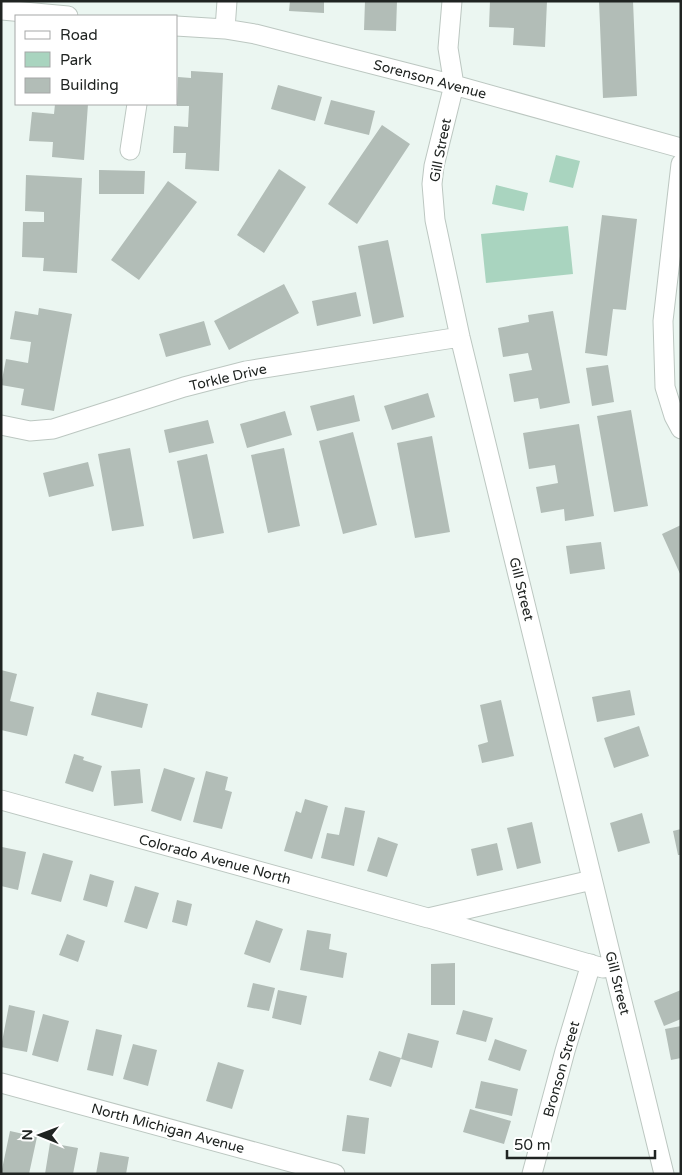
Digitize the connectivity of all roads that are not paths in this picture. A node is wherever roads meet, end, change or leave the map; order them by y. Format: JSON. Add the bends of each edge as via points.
{"nodes":[{"id":1,"x":227,"y":1,"type":"edge"},
{"id":2,"x":452,"y":1,"type":"edge"},
{"id":3,"x":2,"y":10,"type":"edge"},
{"id":4,"x":57,"y":15,"type":"edge"},
{"id":5,"x":178,"y":26,"type":"edge"},
{"id":6,"x":226,"y":29,"type":"junction"},
{"id":7,"x":454,"y":84,"type":"junction"},
{"id":8,"x":137,"y":105,"type":"edge"},
{"id":9,"x":681,"y":148,"type":"edge"},
{"id":10,"x":130,"y":150,"type":"dead end"},
{"id":11,"x":681,"y":164,"type":"edge"},
{"id":12,"x":460,"y":337,"type":"junction"},
{"id":13,"x":1,"y":425,"type":"edge"},
{"id":14,"x":681,"y":428,"type":"edge"},
{"id":15,"x":1,"y":800,"type":"edge"},
{"id":16,"x":592,"y":880,"type":"junction"},
{"id":17,"x":428,"y":918,"type":"junction"},
{"id":18,"x":591,"y":964,"type":"junction"},
{"id":19,"x":616,"y":972,"type":"junction"},
{"id":20,"x":1,"y":1083,"type":"edge"},
{"id":21,"x":335,"y":1174,"type":"edge"},
{"id":22,"x":532,"y":1174,"type":"edge"},
{"id":23,"x":664,"y":1174,"type":"edge"}],
"edges":[{"from":1,"to":6,"type":"street"},
{"from":2,"to":7,"type":"street","name":"Gill Street","via":[[448,48]]},
{"from":3,"to":4,"type":"street"},
{"from":5,"to":6,"type":"street","name":"Sorenson Avenue"},
{"from":6,"to":7,"type":"street","name":"Sorenson Avenue"},
{"from":7,"to":9,"type":"street","name":"Sorenson Avenue"},
{"from":7,"to":12,"type":"street","name":"Gill Street","via":[[432,184],[435,220]]},
{"from":8,"to":10,"type":"street"},
{"from":11,"to":14,"type":"street","via":[[663,322],[665,387]]},
{"from":12,"to":13,"type":"street","name":"Torkle Drive","via":[[246,371],[184,386],[53,429],[30,431]]},
{"from":12,"to":16,"type":"street","name":"Gill Street"},
{"from":15,"to":17,"type":"street","name":"Colorado Avenue North"},
{"from":16,"to":17,"type":"street","name":"Colorado Avenue North"},
{"from":16,"to":19,"type":"street","name":"Gill Street"},
{"from":17,"to":18,"type":"street","name":"Colorado Avenue North"},
{"from":18,"to":19,"type":"street","name":"Colorado Avenue North"},
{"from":18,"to":22,"type":"street","name":"Bronson Street"},
{"from":19,"to":23,"type":"street","name":"Gill Street"},
{"from":20,"to":21,"type":"street","name":"North Michigan Avenue"}]}
